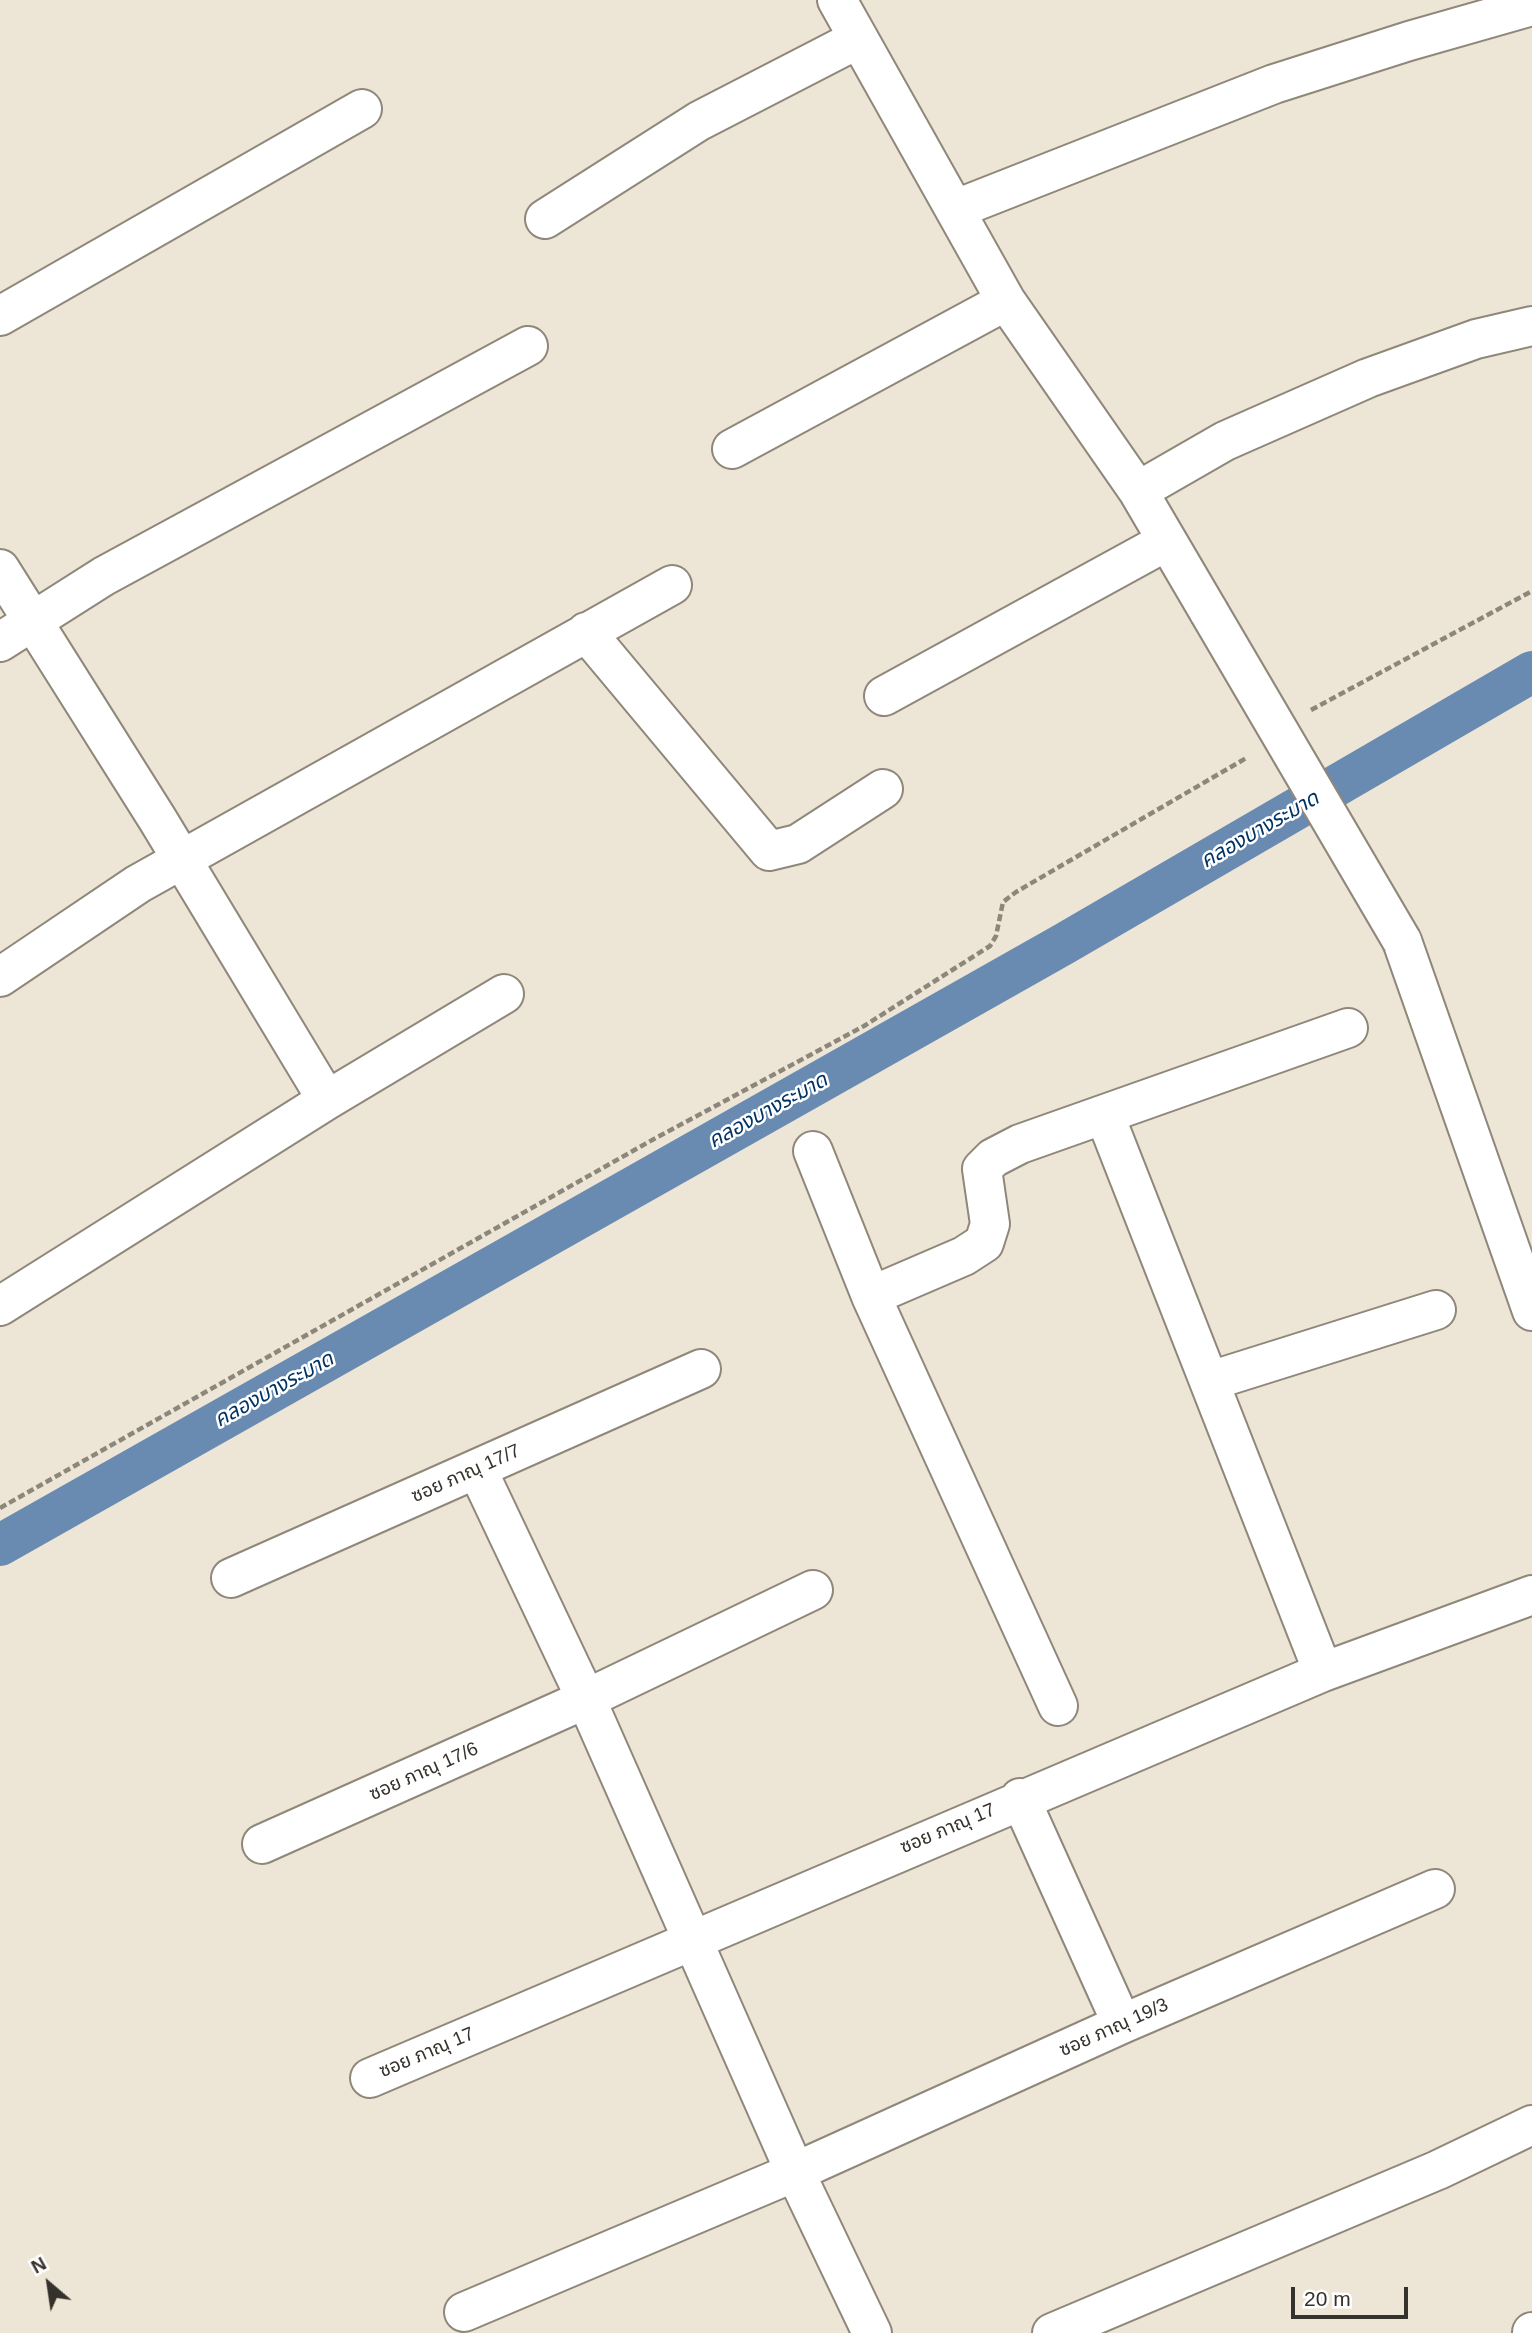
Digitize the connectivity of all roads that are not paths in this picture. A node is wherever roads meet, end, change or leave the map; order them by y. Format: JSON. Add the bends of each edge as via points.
{"nodes":[{"id":1,"x":836,"y":0,"type":"edge"},
{"id":2,"x":1532,"y":6,"type":"edge"},
{"id":3,"x":858,"y":39,"type":"junction"},
{"id":4,"x":362,"y":109,"type":"dead end"},
{"id":5,"x":956,"y":209,"type":"junction"},
{"id":6,"x":545,"y":219,"type":"dead end"},
{"id":7,"x":1006,"y":301,"type":"junction"},
{"id":8,"x":0,"y":316,"type":"edge"},
{"id":9,"x":1532,"y":326,"type":"edge"},
{"id":10,"x":528,"y":346,"type":"dead end"},
{"id":11,"x":732,"y":449,"type":"dead end"},
{"id":12,"x":1138,"y":491,"type":"junction"},
{"id":13,"x":1167,"y":541,"type":"junction"},
{"id":14,"x":0,"y":569,"type":"edge"},
{"id":15,"x":672,"y":585,"type":"dead end"},
{"id":16,"x":33,"y":621,"type":"junction"},
{"id":17,"x":586,"y":632,"type":"junction"},
{"id":18,"x":0,"y":642,"type":"edge"},
{"id":19,"x":884,"y":696,"type":"dead end"},
{"id":20,"x":883,"y":789,"type":"dead end"},
{"id":21,"x":182,"y":860,"type":"junction"},
{"id":22,"x":0,"y":977,"type":"edge"},
{"id":23,"x":504,"y":994,"type":"dead end"},
{"id":24,"x":1348,"y":1028,"type":"dead end"},
{"id":25,"x":327,"y":1100,"type":"junction"},
{"id":26,"x":1105,"y":1116,"type":"junction"},
{"id":27,"x":813,"y":1151,"type":"dead end"},
{"id":28,"x":871,"y":1296,"type":"junction"},
{"id":29,"x":0,"y":1306,"type":"edge"},
{"id":30,"x":1436,"y":1310,"type":"dead end"},
{"id":31,"x":1532,"y":1311,"type":"edge"},
{"id":32,"x":701,"y":1369,"type":"dead end"},
{"id":33,"x":1210,"y":1381,"type":"junction"},
{"id":34,"x":477,"y":1469,"type":"junction"},
{"id":35,"x":231,"y":1578,"type":"dead end"},
{"id":36,"x":813,"y":1590,"type":"dead end"},
{"id":37,"x":1532,"y":1595,"type":"edge"},
{"id":38,"x":1323,"y":1672,"type":"junction"},
{"id":39,"x":586,"y":1699,"type":"junction"},
{"id":40,"x":1058,"y":1706,"type":"dead end"},
{"id":41,"x":1020,"y":1798,"type":"junction"},
{"id":42,"x":262,"y":1844,"type":"dead end"},
{"id":43,"x":1435,"y":1889,"type":"dead end"},
{"id":44,"x":695,"y":1938,"type":"junction"},
{"id":45,"x":1122,"y":2024,"type":"junction"},
{"id":46,"x":370,"y":2078,"type":"dead end"},
{"id":47,"x":1532,"y":2125,"type":"edge"},
{"id":48,"x":795,"y":2172,"type":"junction"},
{"id":49,"x":464,"y":2312,"type":"dead end"},
{"id":50,"x":872,"y":2333,"type":"edge"},
{"id":51,"x":1052,"y":2333,"type":"edge"}],
"edges":[{"from":1,"to":3,"type":"street"},
{"from":2,"to":5,"type":"street","via":[[1274,84]]},
{"from":3,"to":5,"type":"street"},
{"from":3,"to":6,"type":"street","via":[[699,121]]},
{"from":4,"to":8,"type":"street"},
{"from":5,"to":7,"type":"street"},
{"from":7,"to":11,"type":"street"},
{"from":7,"to":12,"type":"street"},
{"from":9,"to":12,"type":"street","via":[[1476,339],[1368,378],[1225,441]]},
{"from":10,"to":16,"type":"street","via":[[104,576]]},
{"from":12,"to":13,"type":"street"},
{"from":13,"to":19,"type":"street"},
{"from":13,"to":31,"type":"street","bridge":true,"via":[[1402,941]]},
{"from":14,"to":16,"type":"street"},
{"from":15,"to":17,"type":"street"},
{"from":16,"to":18,"type":"street"},
{"from":16,"to":21,"type":"street"},
{"from":17,"to":20,"type":"street","via":[[769,851],[798,844]]},
{"from":17,"to":21,"type":"street"},
{"from":21,"to":22,"type":"street","via":[[138,884]]},
{"from":21,"to":25,"type":"street"},
{"from":23,"to":25,"type":"street"},
{"from":24,"to":26,"type":"street"},
{"from":25,"to":29,"type":"street"},
{"from":26,"to":28,"type":"street","via":[[1020,1144],[993,1158],[982,1169],[990,1224],[985,1243]]},
{"from":26,"to":33,"type":"street"},
{"from":27,"to":28,"type":"street"},
{"from":28,"to":40,"type":"street"},
{"from":30,"to":33,"type":"street"},
{"from":32,"to":34,"type":"street","name":"ซอย ภาณุ 17/7"},
{"from":33,"to":38,"type":"street"},
{"from":34,"to":35,"type":"street","name":"ซอย ภาณุ 17/7"},
{"from":34,"to":39,"type":"street"},
{"from":36,"to":39,"type":"street","name":"ซอย ภาณุ 17/6"},
{"from":37,"to":38,"type":"street","name":"ซอย ภาณุ 17"},
{"from":38,"to":41,"type":"street","name":"ซอย ภาณุ 17"},
{"from":39,"to":42,"type":"street","name":"ซอย ภาณุ 17/6"},
{"from":39,"to":44,"type":"street"},
{"from":41,"to":44,"type":"street","name":"ซอย ภาณุ 17"},
{"from":41,"to":45,"type":"street"},
{"from":43,"to":45,"type":"street","name":"ซอย ภาณุ 19/3"},
{"from":44,"to":46,"type":"street","name":"ซอย ภาณุ 17"},
{"from":44,"to":48,"type":"street"},
{"from":45,"to":48,"type":"street","name":"ซอย ภาณุ 19/3"},
{"from":47,"to":51,"type":"street","via":[[1438,2170]]},
{"from":48,"to":49,"type":"street","name":"ซอย ภาณุ 19/3"},
{"from":48,"to":50,"type":"street"}]}
